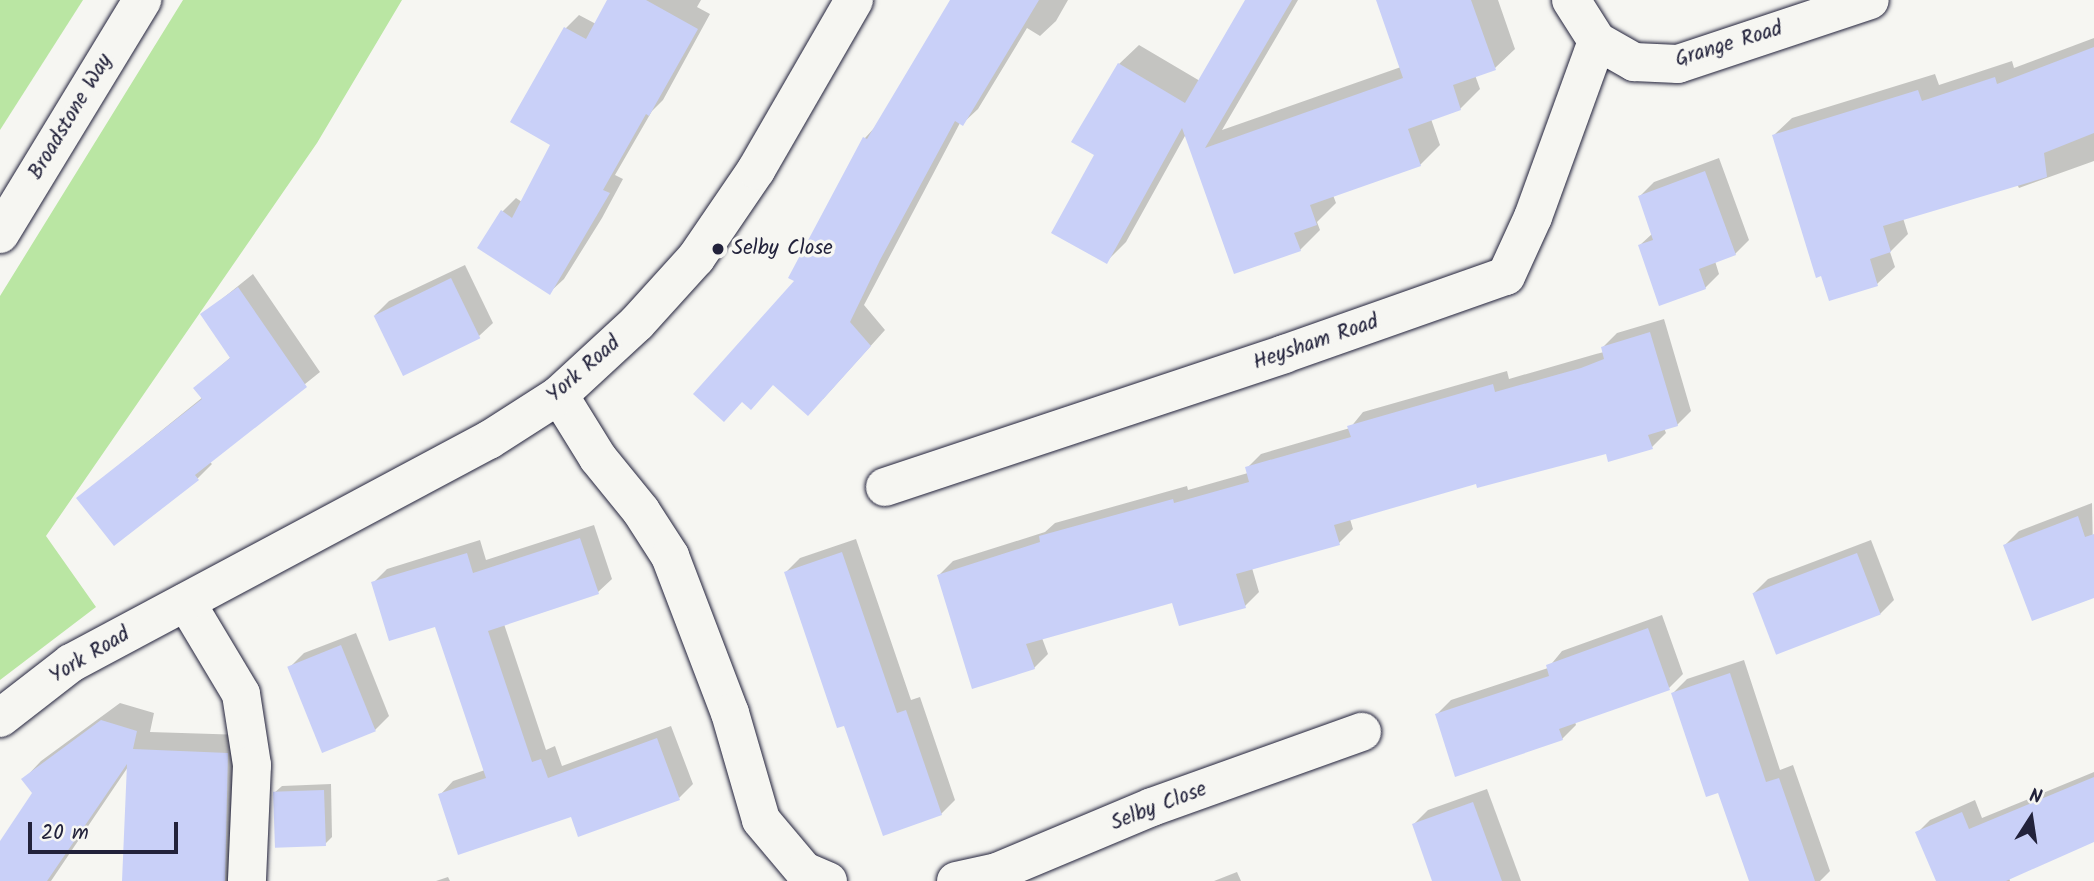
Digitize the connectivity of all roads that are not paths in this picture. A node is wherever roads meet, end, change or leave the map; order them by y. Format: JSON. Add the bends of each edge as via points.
{"nodes":[{"id":1,"x":142,"y":0,"type":"edge"},
{"id":2,"x":855,"y":0,"type":"edge"},
{"id":3,"x":1571,"y":0,"type":"edge"},
{"id":4,"x":1870,"y":0,"type":"edge"},
{"id":5,"x":1597,"y":41,"type":"junction"},
{"id":6,"x":0,"y":234,"type":"edge"},
{"id":7,"x":559,"y":395,"type":"junction"},
{"id":8,"x":885,"y":487,"type":"dead end"},
{"id":9,"x":186,"y":602,"type":"junction"},
{"id":10,"x":0,"y":718,"type":"edge"},
{"id":11,"x":1362,"y":732,"type":"dead end"},
{"id":12,"x":247,"y":881,"type":"edge"},
{"id":13,"x":828,"y":881,"type":"edge"},
{"id":14,"x":956,"y":881,"type":"edge"}],
"edges":[{"from":1,"to":6,"type":"street","name":"Broadstone Way"},
{"from":2,"to":7,"type":"street","name":"York Road","via":[[756,170],[696,258],[637,323]]},
{"from":3,"to":5,"type":"street","name":"Grange Road"},
{"from":4,"to":5,"type":"street","name":"Grange Road","via":[[1678,64],[1634,62]]},
{"from":5,"to":8,"type":"street","name":"Heysham Road","via":[[1548,179],[1506,276]]},
{"from":7,"to":9,"type":"street","name":"York Road","via":[[489,440]]},
{"from":7,"to":13,"type":"street","via":[[598,458],[670,556],[730,713],[761,820],[804,871]]},
{"from":9,"to":10,"type":"street","name":"York Road","via":[[71,663]]},
{"from":9,"to":12,"type":"street","via":[[241,694],[252,765]]},
{"from":11,"to":14,"type":"street","name":"Selby Close","via":[[1152,807],[997,872]]}]}
